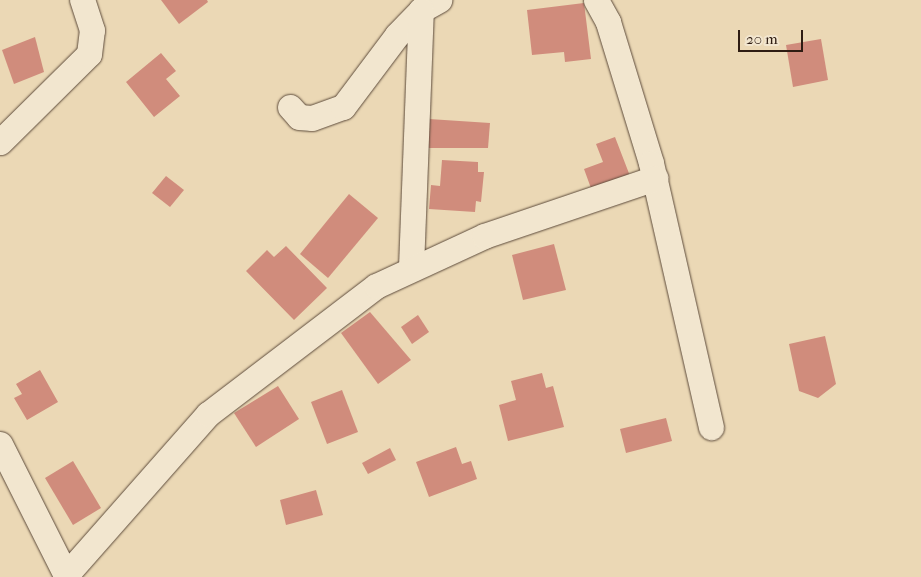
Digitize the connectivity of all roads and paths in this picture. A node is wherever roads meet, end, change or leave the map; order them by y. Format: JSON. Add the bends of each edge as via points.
{"nodes":[{"id":1,"x":82,"y":0,"type":"edge"},
{"id":2,"x":596,"y":0,"type":"edge"},
{"id":3,"x":430,"y":5,"type":"edge"},
{"id":4,"x":290,"y":107,"type":"dead end"},
{"id":5,"x":0,"y":142,"type":"edge"},
{"id":6,"x":655,"y":178,"type":"junction"},
{"id":7,"x":411,"y":267,"type":"junction"},
{"id":8,"x":711,"y":427,"type":"dead end"},
{"id":9,"x":0,"y":444,"type":"edge"},
{"id":10,"x":67,"y":576,"type":"edge"}],
"edges":[{"from":1,"to":5,"type":"street","via":[[92,30],[89,54]]},
{"from":2,"to":6,"type":"street","via":[[608,22]]},
{"from":3,"to":4,"type":"street","via":[[343,107],[312,118],[299,117]]},
{"from":3,"to":7,"type":"street"},
{"from":6,"to":7,"type":"street","via":[[484,236]]},
{"from":6,"to":8,"type":"street"},
{"from":7,"to":10,"type":"street","via":[[376,286],[208,414]]},
{"from":9,"to":10,"type":"street"}]}
